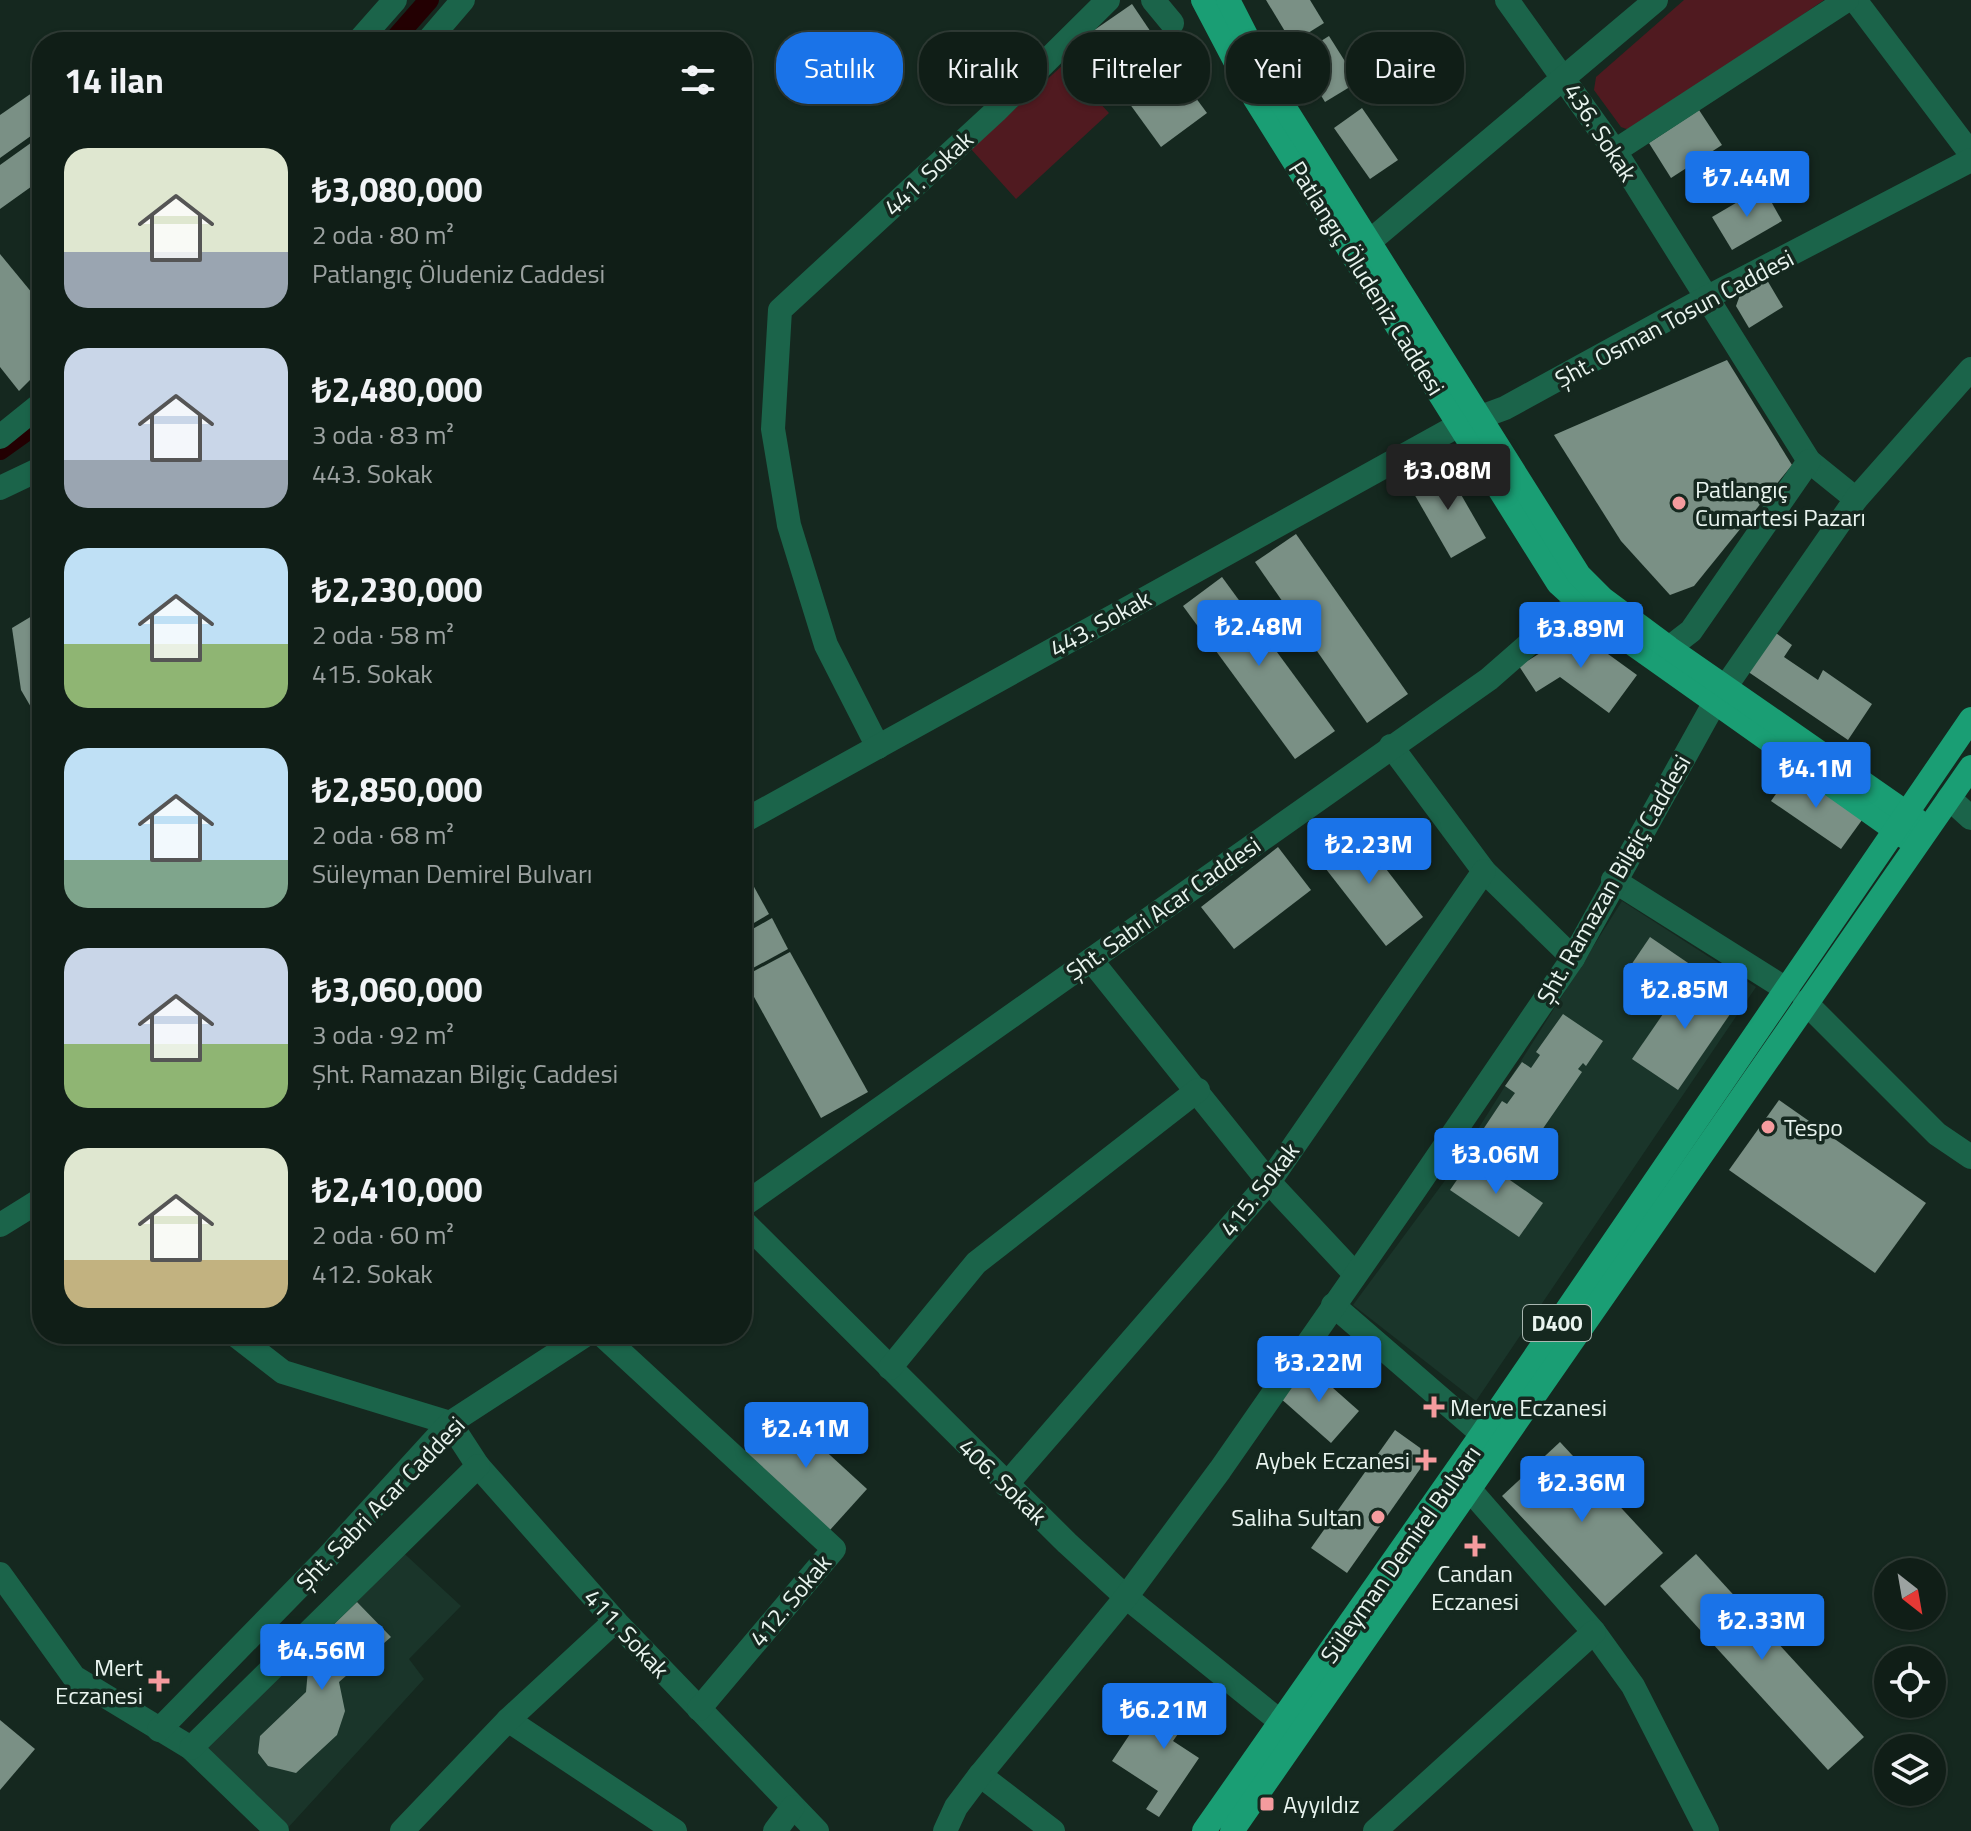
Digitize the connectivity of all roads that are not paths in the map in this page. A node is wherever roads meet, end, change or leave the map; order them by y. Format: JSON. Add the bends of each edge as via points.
{"nodes":[{"id":1,"x":395,"y":0,"type":"edge"},
{"id":2,"x":463,"y":0,"type":"edge"},
{"id":3,"x":1108,"y":0,"type":"edge"},
{"id":4,"x":1153,"y":0,"type":"edge"},
{"id":5,"x":1203,"y":0,"type":"edge"},
{"id":6,"x":1228,"y":0,"type":"edge"},
{"id":7,"x":1656,"y":0,"type":"edge"},
{"id":8,"x":1847,"y":0,"type":"edge"},
{"id":9,"x":1855,"y":0,"type":"edge"},
{"id":10,"x":1514,"y":3,"type":"edge"},
{"id":11,"x":1172,"y":23,"type":"dead end"},
{"id":12,"x":367,"y":32,"type":"edge"},
{"id":13,"x":436,"y":32,"type":"edge"},
{"id":14,"x":1566,"y":79,"type":"junction"},
{"id":15,"x":1615,"y":151,"type":"junction"},
{"id":16,"x":1971,"y":157,"type":"edge"},
{"id":17,"x":1369,"y":242,"type":"junction"},
{"id":18,"x":1706,"y":298,"type":"junction"},
{"id":19,"x":1971,"y":369,"type":"edge"},
{"id":20,"x":32,"y":411,"type":"edge"},
{"id":21,"x":1469,"y":422,"type":"junction"},
{"id":22,"x":0,"y":437,"type":"edge"},
{"id":23,"x":1809,"y":461,"type":"junction"},
{"id":24,"x":32,"y":473,"type":"edge"},
{"id":25,"x":0,"y":488,"type":"edge"},
{"id":26,"x":1856,"y":499,"type":"junction"},
{"id":27,"x":1577,"y":602,"type":"junction"},
{"id":28,"x":1669,"y":648,"type":"junction"},
{"id":29,"x":1721,"y":694,"type":"junction"},
{"id":30,"x":1971,"y":719,"type":"edge"},
{"id":31,"x":1391,"y":746,"type":"junction"},
{"id":32,"x":878,"y":747,"type":"junction"},
{"id":33,"x":1971,"y":767,"type":"edge"},
{"id":34,"x":1949,"y":798,"type":"junction"},
{"id":35,"x":752,"y":816,"type":"edge"},
{"id":36,"x":1971,"y":818,"type":"edge"},
{"id":37,"x":1900,"y":820,"type":"junction"},
{"id":38,"x":1920,"y":836,"type":"junction"},
{"id":39,"x":1484,"y":871,"type":"junction"},
{"id":40,"x":1613,"y":880,"type":"junction"},
{"id":41,"x":1573,"y":958,"type":"junction"},
{"id":42,"x":1091,"y":960,"type":"junction"},
{"id":43,"x":1796,"y":995,"type":"junction"},
{"id":44,"x":1198,"y":1090,"type":"junction"},
{"id":45,"x":1971,"y":1157,"type":"edge"},
{"id":46,"x":1269,"y":1182,"type":"junction"},
{"id":47,"x":752,"y":1199,"type":"edge"},
{"id":48,"x":32,"y":1212,"type":"edge"},
{"id":49,"x":0,"y":1225,"type":"edge"},
{"id":50,"x":752,"y":1230,"type":"edge"},
{"id":51,"x":1355,"y":1274,"type":"junction"},
{"id":52,"x":1333,"y":1305,"type":"junction"},
{"id":53,"x":247,"y":1344,"type":"edge"},
{"id":54,"x":572,"y":1344,"type":"edge"},
{"id":55,"x":612,"y":1344,"type":"edge"},
{"id":56,"x":890,"y":1368,"type":"junction"},
{"id":57,"x":450,"y":1423,"type":"junction"},
{"id":58,"x":1482,"y":1434,"type":"junction"},
{"id":59,"x":478,"y":1466,"type":"junction"},
{"id":60,"x":1461,"y":1484,"type":"junction"},
{"id":61,"x":1006,"y":1485,"type":"junction"},
{"id":62,"x":0,"y":1574,"type":"edge"},
{"id":63,"x":1126,"y":1597,"type":"junction"},
{"id":64,"x":615,"y":1621,"type":"junction"},
{"id":65,"x":1594,"y":1632,"type":"junction"},
{"id":66,"x":699,"y":1709,"type":"junction"},
{"id":67,"x":508,"y":1720,"type":"junction"},
{"id":68,"x":1282,"y":1723,"type":"junction"},
{"id":69,"x":159,"y":1730,"type":"junction"},
{"id":70,"x":191,"y":1748,"type":"junction"},
{"id":71,"x":980,"y":1775,"type":"junction"},
{"id":72,"x":793,"y":1807,"type":"junction"},
{"id":73,"x":277,"y":1831,"type":"edge"},
{"id":74,"x":402,"y":1831,"type":"edge"},
{"id":75,"x":675,"y":1831,"type":"edge"},
{"id":76,"x":775,"y":1831,"type":"edge"},
{"id":77,"x":817,"y":1831,"type":"edge"},
{"id":78,"x":945,"y":1831,"type":"edge"},
{"id":79,"x":1053,"y":1831,"type":"edge"},
{"id":80,"x":1204,"y":1831,"type":"edge"},
{"id":81,"x":1232,"y":1831,"type":"edge"},
{"id":82,"x":1375,"y":1831,"type":"edge"},
{"id":83,"x":1707,"y":1831,"type":"edge"}],
"edges":[{"from":1,"to":12,"type":"street"},
{"from":2,"to":13,"type":"street"},
{"from":3,"to":32,"type":"street","name":"441. Sokak","via":[[780,310],[773,429],[789,525],[826,645]]},
{"from":4,"to":11,"type":"street"},
{"from":5,"to":21,"type":"main road","name":"Patlangıç Öludeniz Caddesi","via":[[1255,99]]},
{"from":6,"to":17,"type":"main road","name":"Patlangıç Öludeniz Caddesi","via":[[1276,94]]},
{"from":7,"to":14,"type":"street"},
{"from":8,"to":15,"type":"street"},
{"from":9,"to":16,"type":"street"},
{"from":10,"to":14,"type":"street","name":"436. Sokak"},
{"from":14,"to":15,"type":"street","name":"436. Sokak"},
{"from":14,"to":17,"type":"street"},
{"from":15,"to":18,"type":"street","name":"436. Sokak"},
{"from":16,"to":18,"type":"street","name":"Şht. Osman Tosun Caddesi"},
{"from":17,"to":21,"type":"main road","name":"Patlangıç Öludeniz Caddesi"},
{"from":18,"to":21,"type":"street","name":"Şht. Osman Tosun Caddesi"},
{"from":18,"to":23,"type":"street","name":"436. Sokak"},
{"from":19,"to":26,"type":"street","name":"Şht. Ramazan Bilgiç Caddesi"},
{"from":20,"to":22,"type":"street"},
{"from":21,"to":27,"type":"main road","name":"Patlangıç Öludeniz Caddesi","via":[[1545,565]]},
{"from":21,"to":28,"type":"main road","name":"Patlangıç Öludeniz Caddesi","via":[[1579,575]]},
{"from":21,"to":32,"type":"street","name":"443. Sokak"},
{"from":23,"to":26,"type":"street","name":"436. Sokak"},
{"from":23,"to":28,"type":"street","via":[[1691,631]]},
{"from":24,"to":25,"type":"street"},
{"from":26,"to":29,"type":"street","name":"Şht. Ramazan Bilgiç Caddesi"},
{"from":27,"to":29,"type":"main road","name":"Patlangıç Öludeniz Caddesi"},
{"from":27,"to":31,"type":"street","name":"Şht. Sabri Acar Caddesi","via":[[1489,679]]},
{"from":28,"to":29,"type":"main road","name":"Patlangıç Öludeniz Caddesi"},
{"from":29,"to":37,"type":"main road","name":"Patlangıç Öludeniz Caddesi"},
{"from":29,"to":40,"type":"street","name":"Şht. Ramazan Bilgiç Caddesi"},
{"from":30,"to":37,"type":"main road","name":"Süleyman Demirel Bulvarı"},
{"from":31,"to":39,"type":"street"},
{"from":31,"to":42,"type":"street","name":"Şht. Sabri Acar Caddesi"},
{"from":32,"to":35,"type":"street","name":"443. Sokak"},
{"from":33,"to":34,"type":"main road","name":"Süleyman Demirel Bulvarı"},
{"from":34,"to":36,"type":"street"},
{"from":34,"to":38,"type":"main road","name":"Süleyman Demirel Bulvarı"},
{"from":37,"to":38,"type":"main road","name":"Patlangıç Öludeniz Caddesi"},
{"from":37,"to":43,"type":"main road","name":"Süleyman Demirel Bulvarı","number":"D400"},
{"from":38,"to":43,"type":"main road","name":"Süleyman Demirel Bulvarı","number":"D400"},
{"from":39,"to":41,"type":"street"},
{"from":39,"to":46,"type":"street","name":"415. Sokak"},
{"from":40,"to":41,"type":"street","name":"Şht. Ramazan Bilgiç Caddesi"},
{"from":40,"to":43,"type":"street"},
{"from":41,"to":51,"type":"street","name":"Şht. Ramazan Bilgiç Caddesi"},
{"from":42,"to":44,"type":"street"},
{"from":42,"to":47,"type":"street","name":"Şht. Sabri Acar Caddesi"},
{"from":43,"to":45,"type":"street","via":[[1937,1134]]},
{"from":43,"to":58,"type":"main road","name":"Süleyman Demirel Bulvarı","number":"D400"},
{"from":43,"to":60,"type":"main road","name":"Süleyman Demirel Bulvarı","number":"D400"},
{"from":44,"to":46,"type":"street"},
{"from":44,"to":56,"type":"street","via":[[976,1263]]},
{"from":46,"to":51,"type":"street"},
{"from":46,"to":61,"type":"street","name":"415. Sokak"},
{"from":48,"to":49,"type":"street"},
{"from":50,"to":56,"type":"street","name":"406. Sokak"},
{"from":51,"to":52,"type":"street","name":"Şht. Ramazan Bilgiç Caddesi"},
{"from":52,"to":58,"type":"street"},
{"from":52,"to":63,"type":"street","name":"Şht. Ramazan Bilgiç Caddesi"},
{"from":53,"to":57,"type":"street","via":[[283,1372]]},
{"from":54,"to":57,"type":"street","name":"Şht. Sabri Acar Caddesi"},
{"from":55,"to":66,"type":"street","name":"412. Sokak","via":[[834,1549]]},
{"from":56,"to":61,"type":"street","name":"406. Sokak"},
{"from":57,"to":59,"type":"street","name":"411. Sokak"},
{"from":57,"to":69,"type":"street","name":"Şht. Sabri Acar Caddesi"},
{"from":58,"to":60,"type":"main road","name":"Süleyman Demirel Bulvarı","number":"D400"},
{"from":59,"to":64,"type":"street","name":"411. Sokak"},
{"from":59,"to":70,"type":"street"},
{"from":60,"to":65,"type":"street"},
{"from":60,"to":68,"type":"main road","name":"Süleyman Demirel Bulvarı","number":"D400"},
{"from":60,"to":81,"type":"main road","name":"Süleyman Demirel Bulvarı","number":"D400"},
{"from":61,"to":63,"type":"street","name":"406. Sokak"},
{"from":62,"to":69,"type":"street","via":[[74,1677]]},
{"from":63,"to":68,"type":"street","name":"406. Sokak"},
{"from":63,"to":71,"type":"street","name":"Şht. Ramazan Bilgiç Caddesi"},
{"from":64,"to":66,"type":"street","name":"411. Sokak"},
{"from":64,"to":67,"type":"street"},
{"from":65,"to":82,"type":"street"},
{"from":65,"to":83,"type":"street","via":[[1633,1686]]},
{"from":66,"to":72,"type":"street","name":"411. Sokak"},
{"from":67,"to":74,"type":"street"},
{"from":67,"to":75,"type":"street"},
{"from":68,"to":80,"type":"main road","name":"Süleyman Demirel Bulvarı","number":"D400"},
{"from":69,"to":70,"type":"street"},
{"from":70,"to":73,"type":"street"},
{"from":71,"to":78,"type":"street","name":"Şht. Ramazan Bilgiç Caddesi"},
{"from":71,"to":79,"type":"street"},
{"from":72,"to":76,"type":"street"},
{"from":72,"to":77,"type":"street","name":"411. Sokak"}]}
